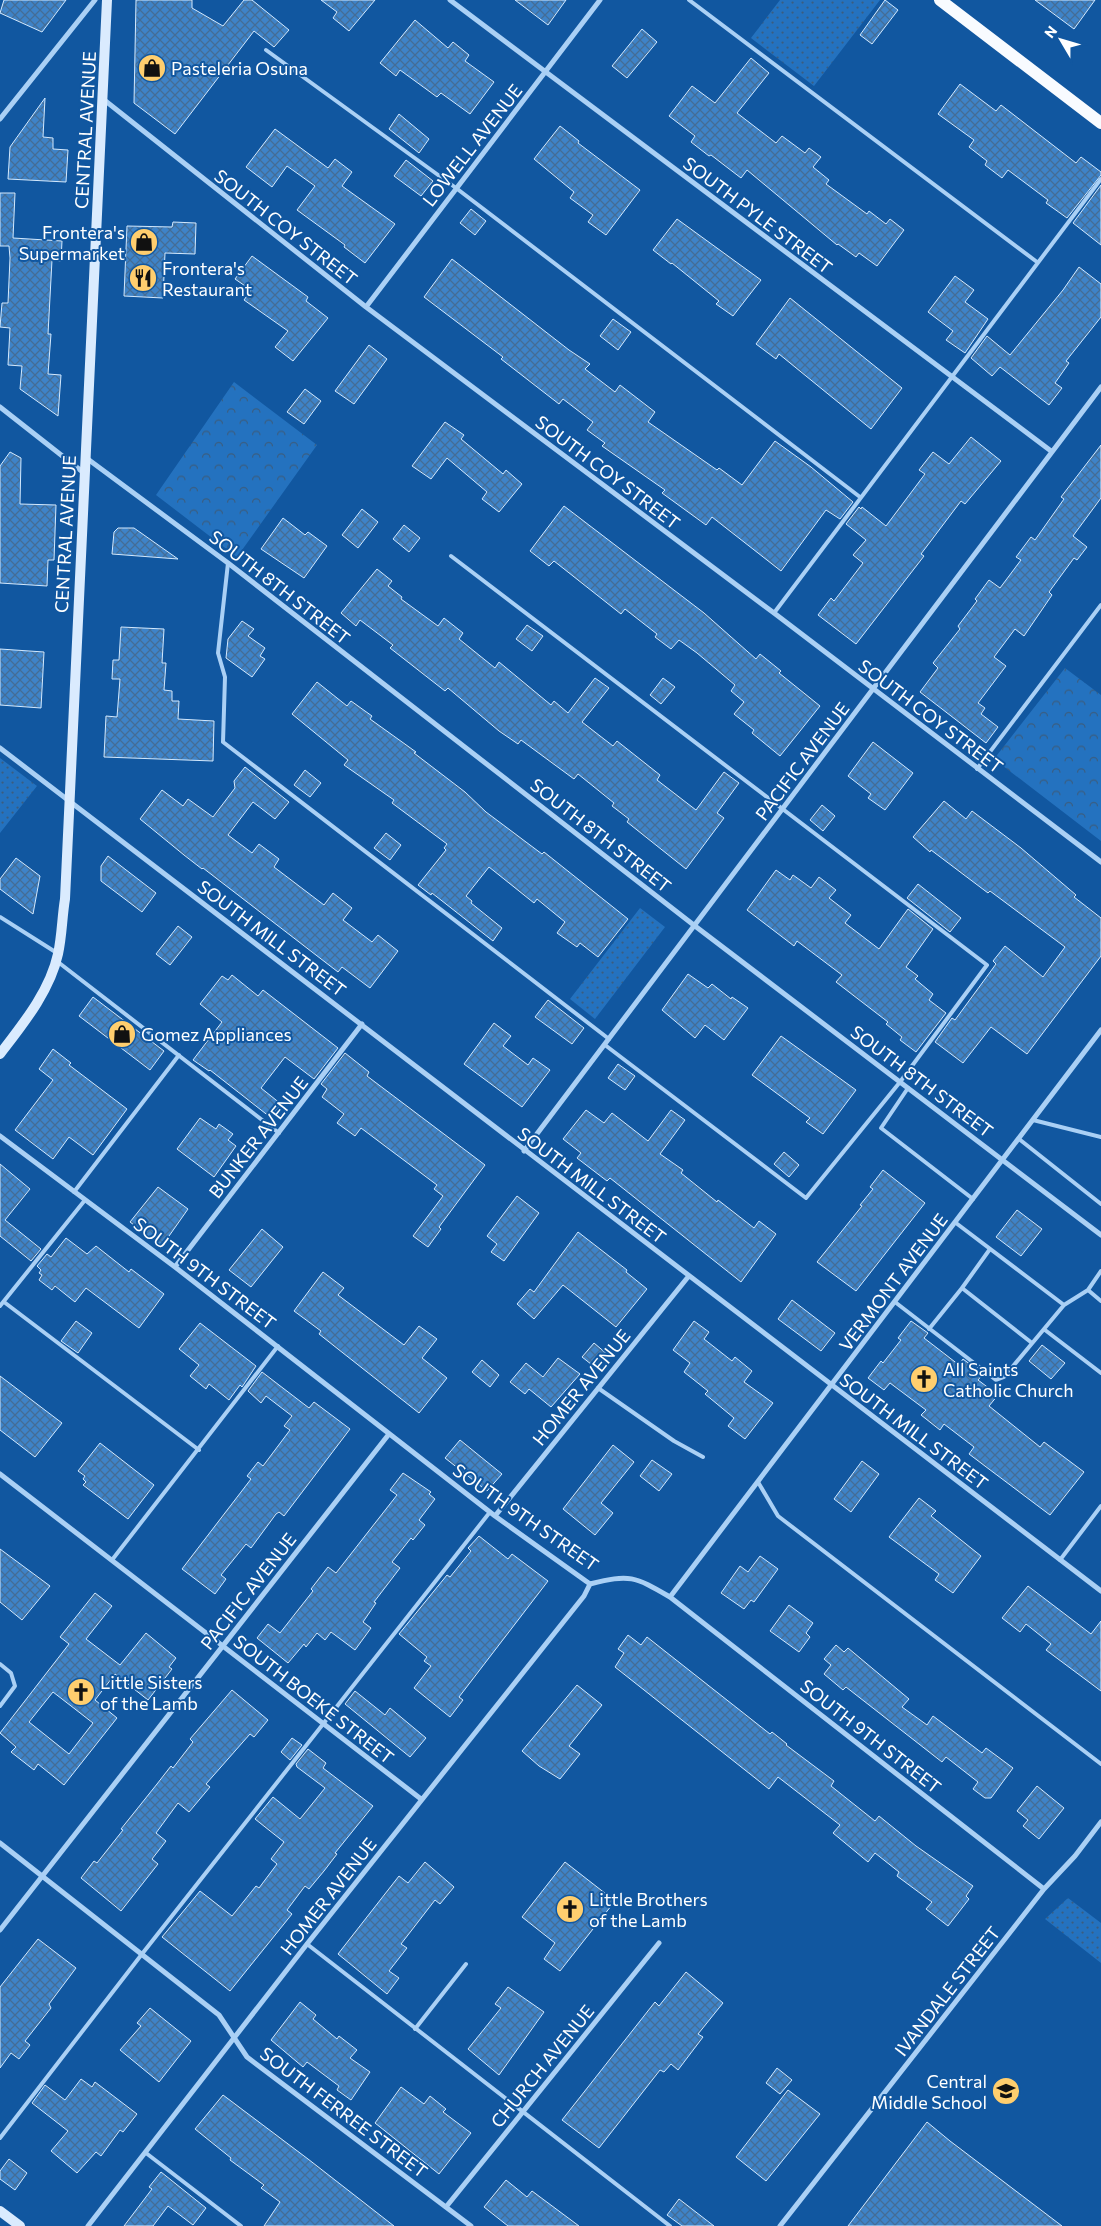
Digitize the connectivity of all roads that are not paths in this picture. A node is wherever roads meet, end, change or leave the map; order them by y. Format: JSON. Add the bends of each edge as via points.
{"nodes":[{"id":1,"x":95,"y":0,"type":"edge"},
{"id":2,"x":107,"y":0,"type":"edge"},
{"id":3,"x":450,"y":0,"type":"edge"},
{"id":4,"x":600,"y":0,"type":"edge"},
{"id":5,"x":689,"y":0,"type":"edge"},
{"id":6,"x":940,"y":0,"type":"edge"},
{"id":7,"x":266,"y":50,"type":"dead end"},
{"id":8,"x":545,"y":73,"type":"junction"},
{"id":9,"x":102,"y":99,"type":"junction"},
{"id":10,"x":0,"y":119,"type":"edge"},
{"id":11,"x":1101,"y":123,"type":"edge"},
{"id":12,"x":1101,"y":179,"type":"edge"},
{"id":13,"x":456,"y":188,"type":"junction"},
{"id":14,"x":1037,"y":262,"type":"junction"},
{"id":15,"x":366,"y":307,"type":"junction"},
{"id":16,"x":951,"y":376,"type":"junction"},
{"id":17,"x":1101,"y":386,"type":"edge"},
{"id":18,"x":0,"y":407,"type":"edge"},
{"id":19,"x":1051,"y":451,"type":"junction"},
{"id":20,"x":85,"y":456,"type":"junction"},
{"id":21,"x":84,"y":473,"type":"junction"},
{"id":22,"x":860,"y":497,"type":"junction"},
{"id":23,"x":451,"y":556,"type":"dead end"},
{"id":24,"x":228,"y":564,"type":"junction"},
{"id":25,"x":1101,"y":605,"type":"edge"},
{"id":26,"x":774,"y":612,"type":"junction"},
{"id":27,"x":874,"y":690,"type":"junction"},
{"id":28,"x":0,"y":748,"type":"edge"},
{"id":29,"x":976,"y":769,"type":"junction"},
{"id":30,"x":68,"y":800,"type":"junction"},
{"id":31,"x":783,"y":810,"type":"junction"},
{"id":32,"x":1101,"y":862,"type":"edge"},
{"id":33,"x":0,"y":917,"type":"edge"},
{"id":34,"x":695,"y":926,"type":"junction"},
{"id":35,"x":57,"y":957,"type":"junction"},
{"id":36,"x":362,"y":1024,"type":"junction"},
{"id":37,"x":1101,"y":1030,"type":"edge"},
{"id":38,"x":609,"y":1039,"type":"junction"},
{"id":39,"x":605,"y":1044,"type":"junction"},
{"id":40,"x":0,"y":1054,"type":"edge"},
{"id":41,"x":179,"y":1055,"type":"junction"},
{"id":42,"x":900,"y":1082,"type":"junction"},
{"id":43,"x":908,"y":1088,"type":"junction"},
{"id":44,"x":1034,"y":1120,"type":"junction"},
{"id":45,"x":279,"y":1133,"type":"junction"},
{"id":46,"x":0,"y":1136,"type":"edge"},
{"id":47,"x":1101,"y":1136,"type":"edge"},
{"id":48,"x":1019,"y":1139,"type":"junction"},
{"id":49,"x":524,"y":1151,"type":"junction"},
{"id":50,"x":1003,"y":1160,"type":"junction"},
{"id":51,"x":74,"y":1192,"type":"junction"},
{"id":52,"x":973,"y":1199,"type":"junction"},
{"id":53,"x":85,"y":1200,"type":"junction"},
{"id":54,"x":1101,"y":1204,"type":"edge"},
{"id":55,"x":956,"y":1222,"type":"junction"},
{"id":56,"x":1101,"y":1234,"type":"edge"},
{"id":57,"x":990,"y":1249,"type":"junction"},
{"id":58,"x":175,"y":1267,"type":"junction"},
{"id":59,"x":1101,"y":1272,"type":"edge"},
{"id":60,"x":688,"y":1276,"type":"junction"},
{"id":61,"x":962,"y":1288,"type":"junction"},
{"id":62,"x":1088,"y":1290,"type":"junction"},
{"id":63,"x":1101,"y":1301,"type":"edge"},
{"id":64,"x":4,"y":1302,"type":"junction"},
{"id":65,"x":895,"y":1302,"type":"junction"},
{"id":66,"x":1064,"y":1305,"type":"junction"},
{"id":67,"x":0,"y":1306,"type":"edge"},
{"id":68,"x":929,"y":1329,"type":"junction"},
{"id":69,"x":1045,"y":1330,"type":"junction"},
{"id":70,"x":1032,"y":1343,"type":"junction"},
{"id":71,"x":278,"y":1346,"type":"junction"},
{"id":72,"x":1101,"y":1373,"type":"edge"},
{"id":73,"x":831,"y":1386,"type":"junction"},
{"id":74,"x":598,"y":1388,"type":"junction"},
{"id":75,"x":389,"y":1434,"type":"junction"},
{"id":76,"x":198,"y":1450,"type":"junction"},
{"id":77,"x":703,"y":1458,"type":"dead end"},
{"id":78,"x":0,"y":1474,"type":"edge"},
{"id":79,"x":758,"y":1482,"type":"junction"},
{"id":80,"x":1101,"y":1506,"type":"edge"},
{"id":81,"x":490,"y":1512,"type":"junction"},
{"id":82,"x":496,"y":1516,"type":"junction"},
{"id":83,"x":112,"y":1560,"type":"junction"},
{"id":84,"x":1060,"y":1560,"type":"junction"},
{"id":85,"x":590,"y":1584,"type":"junction"},
{"id":86,"x":1101,"y":1591,"type":"edge"},
{"id":87,"x":670,"y":1597,"type":"junction"},
{"id":88,"x":223,"y":1646,"type":"junction"},
{"id":89,"x":0,"y":1664,"type":"edge"},
{"id":90,"x":0,"y":1706,"type":"edge"},
{"id":91,"x":324,"y":1724,"type":"junction"},
{"id":92,"x":1101,"y":1764,"type":"edge"},
{"id":93,"x":421,"y":1799,"type":"junction"},
{"id":94,"x":1101,"y":1822,"type":"edge"},
{"id":95,"x":0,"y":1843,"type":"edge"},
{"id":96,"x":42,"y":1876,"type":"junction"},
{"id":97,"x":1044,"y":1889,"type":"junction"},
{"id":98,"x":0,"y":1930,"type":"edge"},
{"id":99,"x":659,"y":1943,"type":"dead end"},
{"id":100,"x":307,"y":1944,"type":"junction"},
{"id":101,"x":142,"y":1954,"type":"junction"},
{"id":102,"x":466,"y":1964,"type":"dead end"},
{"id":103,"x":416,"y":2028,"type":"junction"},
{"id":104,"x":235,"y":2037,"type":"junction"},
{"id":105,"x":522,"y":2112,"type":"junction"},
{"id":106,"x":0,"y":2138,"type":"edge"},
{"id":107,"x":146,"y":2153,"type":"junction"},
{"id":108,"x":446,"y":2207,"type":"junction"},
{"id":109,"x":0,"y":2211,"type":"edge"},
{"id":110,"x":20,"y":2226,"type":"edge"},
{"id":111,"x":88,"y":2226,"type":"edge"},
{"id":112,"x":240,"y":2226,"type":"edge"},
{"id":113,"x":471,"y":2226,"type":"edge"},
{"id":114,"x":670,"y":2226,"type":"edge"},
{"id":115,"x":780,"y":2226,"type":"edge"}],
"edges":[{"from":1,"to":10,"type":"street"},
{"from":2,"to":9,"type":"main road","name":"CENTRAL AVENUE"},
{"from":3,"to":8,"type":"street","name":"SOUTH PYLE STREET"},
{"from":4,"to":8,"type":"street","name":"LOWELL AVENUE"},
{"from":5,"to":14,"type":"lane"},
{"from":6,"to":11,"type":"main road"},
{"from":7,"to":13,"type":"lane"},
{"from":8,"to":13,"type":"street","name":"LOWELL AVENUE"},
{"from":8,"to":16,"type":"street","name":"SOUTH PYLE STREET"},
{"from":9,"to":15,"type":"street","name":"SOUTH COY STREET"},
{"from":9,"to":20,"type":"main road","name":"CENTRAL AVENUE"},
{"from":12,"to":14,"type":"lane"},
{"from":13,"to":15,"type":"street","name":"LOWELL AVENUE"},
{"from":13,"to":22,"type":"lane"},
{"from":14,"to":16,"type":"lane"},
{"from":15,"to":26,"type":"street","name":"SOUTH COY STREET"},
{"from":16,"to":19,"type":"street","name":"SOUTH PYLE STREET"},
{"from":16,"to":22,"type":"lane"},
{"from":17,"to":19,"type":"street","name":"PACIFIC AVENUE"},
{"from":18,"to":21,"type":"street"},
{"from":19,"to":27,"type":"street","name":"PACIFIC AVENUE"},
{"from":20,"to":21,"type":"main road","name":"CENTRAL AVENUE"},
{"from":20,"to":24,"type":"street","name":"SOUTH 8TH STREET"},
{"from":21,"to":30,"type":"main road","name":"CENTRAL AVENUE"},
{"from":22,"to":26,"type":"lane"},
{"from":23,"to":31,"type":"lane"},
{"from":24,"to":34,"type":"street","name":"SOUTH 8TH STREET"},
{"from":24,"to":38,"type":"lane","via":[[218,653],[225,677],[223,742]]},
{"from":25,"to":29,"type":"lane"},
{"from":26,"to":27,"type":"street","name":"SOUTH COY STREET"},
{"from":27,"to":29,"type":"street","name":"SOUTH COY STREET"},
{"from":27,"to":31,"type":"street","name":"PACIFIC AVENUE"},
{"from":28,"to":30,"type":"street","name":"SOUTH MILL STREET"},
{"from":29,"to":32,"type":"street","name":"SOUTH COY STREET"},
{"from":30,"to":35,"type":"main road","name":"CENTRAL AVENUE","via":[[64,900]]},
{"from":30,"to":36,"type":"street","name":"SOUTH MILL STREET"},
{"from":31,"to":34,"type":"street","name":"PACIFIC AVENUE"},
{"from":31,"to":42,"type":"lane","via":[[988,965]]},
{"from":33,"to":35,"type":"lane"},
{"from":34,"to":38,"type":"street","name":"PACIFIC AVENUE"},
{"from":34,"to":42,"type":"street","name":"SOUTH 8TH STREET"},
{"from":35,"to":40,"type":"main road","name":"CENTRAL AVENUE","via":[[48,982],[25,1022]]},
{"from":35,"to":41,"type":"lane"},
{"from":36,"to":45,"type":"street","name":"BUNKER AVENUE"},
{"from":36,"to":49,"type":"street","name":"SOUTH MILL STREET"},
{"from":37,"to":44,"type":"street","name":"VERMONT AVENUE"},
{"from":38,"to":39,"type":"street","name":"PACIFIC AVENUE"},
{"from":39,"to":42,"type":"lane","via":[[806,1198]]},
{"from":39,"to":49,"type":"street","name":"PACIFIC AVENUE"},
{"from":41,"to":45,"type":"lane"},
{"from":41,"to":51,"type":"lane"},
{"from":42,"to":43,"type":"street","name":"SOUTH 8TH STREET"},
{"from":43,"to":50,"type":"street","name":"SOUTH 8TH STREET"},
{"from":43,"to":52,"type":"lane","via":[[881,1128]]},
{"from":44,"to":47,"type":"lane"},
{"from":44,"to":48,"type":"street","name":"VERMONT AVENUE"},
{"from":45,"to":58,"type":"street","name":"BUNKER AVENUE"},
{"from":46,"to":51,"type":"street","name":"SOUTH 9TH STREET"},
{"from":48,"to":50,"type":"street","name":"VERMONT AVENUE"},
{"from":48,"to":54,"type":"lane"},
{"from":49,"to":60,"type":"street","name":"SOUTH MILL STREET"},
{"from":50,"to":52,"type":"street","name":"VERMONT AVENUE"},
{"from":50,"to":56,"type":"street","name":"SOUTH 8TH STREET"},
{"from":51,"to":53,"type":"street","name":"SOUTH 9TH STREET"},
{"from":52,"to":55,"type":"street","name":"VERMONT AVENUE"},
{"from":53,"to":58,"type":"street","name":"SOUTH 9TH STREET"},
{"from":53,"to":64,"type":"lane"},
{"from":55,"to":57,"type":"lane"},
{"from":55,"to":65,"type":"street","name":"VERMONT AVENUE"},
{"from":57,"to":61,"type":"lane"},
{"from":57,"to":66,"type":"lane"},
{"from":58,"to":71,"type":"street","name":"SOUTH 9TH STREET"},
{"from":59,"to":62,"type":"lane"},
{"from":60,"to":73,"type":"street","name":"SOUTH MILL STREET"},
{"from":60,"to":74,"type":"street","name":"HOMER AVENUE"},
{"from":61,"to":68,"type":"lane"},
{"from":61,"to":70,"type":"lane"},
{"from":62,"to":63,"type":"lane"},
{"from":62,"to":66,"type":"lane"},
{"from":64,"to":67,"type":"lane"},
{"from":64,"to":76,"type":"lane"},
{"from":65,"to":68,"type":"lane"},
{"from":65,"to":73,"type":"street","name":"VERMONT AVENUE"},
{"from":66,"to":69,"type":"lane"},
{"from":68,"to":70,"type":"lane","via":[[996,1380],[1004,1377]]},
{"from":69,"to":70,"type":"lane"},
{"from":69,"to":72,"type":"lane"},
{"from":71,"to":75,"type":"street","name":"SOUTH 9TH STREET"},
{"from":71,"to":76,"type":"lane"},
{"from":73,"to":79,"type":"street","name":"VERMONT AVENUE"},
{"from":73,"to":84,"type":"street","name":"SOUTH MILL STREET"},
{"from":74,"to":77,"type":"lane"},
{"from":74,"to":82,"type":"street","name":"HOMER AVENUE"},
{"from":75,"to":81,"type":"street","name":"SOUTH 9TH STREET"},
{"from":75,"to":88,"type":"street","name":"PACIFIC AVENUE"},
{"from":76,"to":83,"type":"lane"},
{"from":78,"to":83,"type":"street","name":"SOUTH BOEKE STREET"},
{"from":79,"to":87,"type":"street","name":"VERMONT AVENUE"},
{"from":79,"to":92,"type":"lane","via":[[778,1516]]},
{"from":80,"to":84,"type":"lane"},
{"from":81,"to":82,"type":"street","name":"SOUTH 9TH STREET"},
{"from":81,"to":91,"type":"lane"},
{"from":82,"to":85,"type":"street","name":"SOUTH 9TH STREET"},
{"from":83,"to":88,"type":"street","name":"SOUTH BOEKE STREET"},
{"from":84,"to":86,"type":"street","name":"SOUTH MILL STREET"},
{"from":85,"to":87,"type":"street","name":"SOUTH 9TH STREET","via":[[619,1577],[642,1581]]},
{"from":85,"to":93,"type":"street","name":"HOMER AVENUE","via":[[584,1596]]},
{"from":87,"to":97,"type":"street","name":"SOUTH 9TH STREET"},
{"from":88,"to":91,"type":"street","name":"SOUTH BOEKE STREET"},
{"from":88,"to":96,"type":"street","name":"PACIFIC AVENUE"},
{"from":89,"to":90,"type":"lane","via":[[11,1673],[15,1686]]},
{"from":91,"to":93,"type":"street","name":"SOUTH BOEKE STREET"},
{"from":91,"to":101,"type":"lane"},
{"from":93,"to":100,"type":"street","name":"HOMER AVENUE"},
{"from":94,"to":97,"type":"street","name":"IVANDALE STREET"},
{"from":95,"to":96,"type":"street","name":"SOUTH FERREE STREET"},
{"from":96,"to":98,"type":"street","name":"PACIFIC AVENUE"},
{"from":96,"to":101,"type":"street","name":"SOUTH FERREE STREET"},
{"from":97,"to":115,"type":"street","name":"IVANDALE STREET"},
{"from":99,"to":105,"type":"street","name":"CHURCH AVENUE"},
{"from":100,"to":103,"type":"lane"},
{"from":100,"to":104,"type":"street","name":"HOMER AVENUE"},
{"from":101,"to":104,"type":"street","name":"SOUTH FERREE STREET","via":[[219,2015]]},
{"from":101,"to":106,"type":"lane"},
{"from":102,"to":103,"type":"lane"},
{"from":103,"to":105,"type":"lane"},
{"from":104,"to":107,"type":"street","name":"HOMER AVENUE"},
{"from":104,"to":108,"type":"street","name":"SOUTH FERREE STREET","via":[[247,2057]]},
{"from":105,"to":108,"type":"street","name":"CHURCH AVENUE"},
{"from":105,"to":114,"type":"lane"},
{"from":107,"to":111,"type":"street","name":"HOMER AVENUE"},
{"from":107,"to":112,"type":"lane"},
{"from":108,"to":113,"type":"street","name":"SOUTH FERREE STREET"},
{"from":109,"to":110,"type":"main road"}]}
